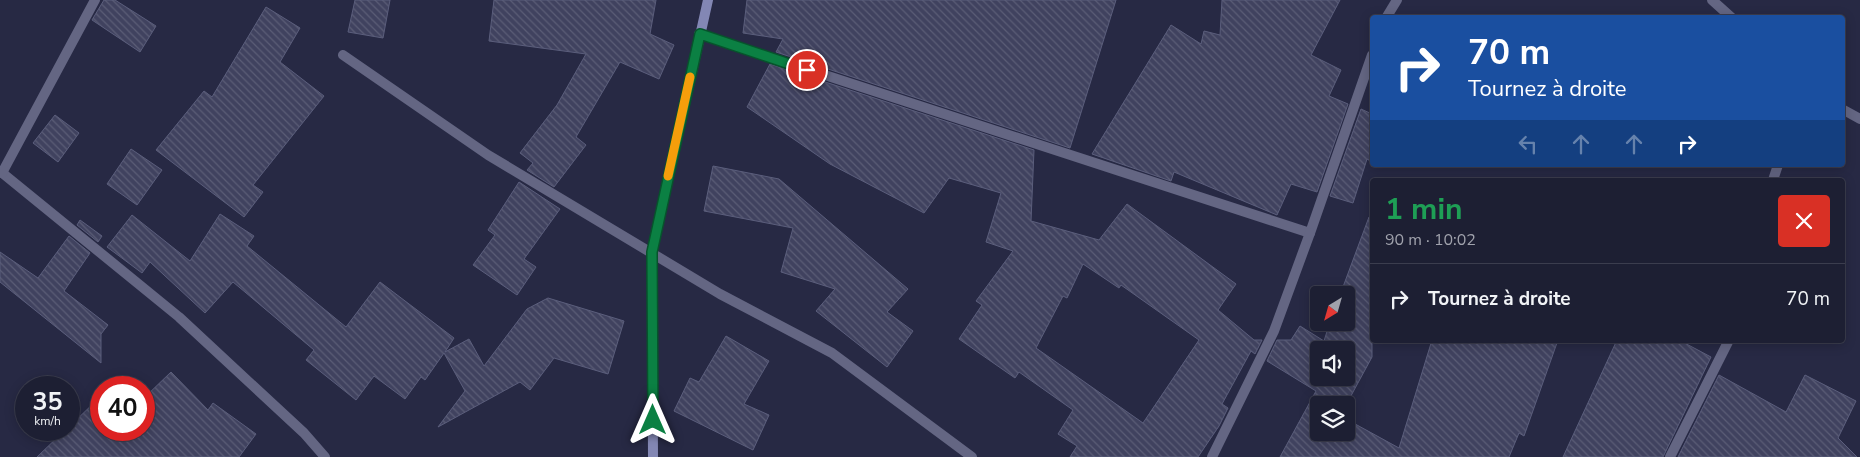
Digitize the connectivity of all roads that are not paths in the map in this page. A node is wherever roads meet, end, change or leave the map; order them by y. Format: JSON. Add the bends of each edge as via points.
{"nodes":[{"id":1,"x":95,"y":0,"type":"edge"},
{"id":2,"x":708,"y":0,"type":"edge"},
{"id":3,"x":1397,"y":0,"type":"edge"},
{"id":4,"x":1712,"y":0,"type":"edge"},
{"id":5,"x":1388,"y":15,"type":"edge"},
{"id":6,"x":1729,"y":15,"type":"edge"},
{"id":7,"x":700,"y":34,"type":"junction"},
{"id":8,"x":343,"y":55,"type":"dead end"},
{"id":9,"x":1370,"y":61,"type":"edge"},
{"id":10,"x":1845,"y":111,"type":"edge"},
{"id":11,"x":1860,"y":119,"type":"edge"},
{"id":12,"x":1,"y":172,"type":"edge"},
{"id":13,"x":1310,"y":233,"type":"junction"},
{"id":14,"x":652,"y":252,"type":"junction"},
{"id":15,"x":1727,"y":343,"type":"edge"},
{"id":16,"x":325,"y":457,"type":"edge"},
{"id":17,"x":653,"y":457,"type":"edge"},
{"id":18,"x":972,"y":457,"type":"edge"},
{"id":19,"x":1212,"y":457,"type":"edge"},
{"id":20,"x":1670,"y":457,"type":"edge"}],
"edges":[{"from":1,"to":12,"type":"street"},
{"from":2,"to":7,"type":"street"},
{"from":3,"to":5,"type":"street"},
{"from":4,"to":6,"type":"street"},
{"from":7,"to":13,"type":"street"},
{"from":7,"to":14,"type":"street"},
{"from":8,"to":14,"type":"street","via":[[488,155]]},
{"from":9,"to":13,"type":"street"},
{"from":10,"to":11,"type":"street"},
{"from":12,"to":16,"type":"street","via":[[179,317],[304,433]]},
{"from":13,"to":19,"type":"street","via":[[1274,331]]},
{"from":14,"to":17,"type":"street"},
{"from":14,"to":18,"type":"street","via":[[720,294],[832,353]]},
{"from":15,"to":20,"type":"street"}]}
